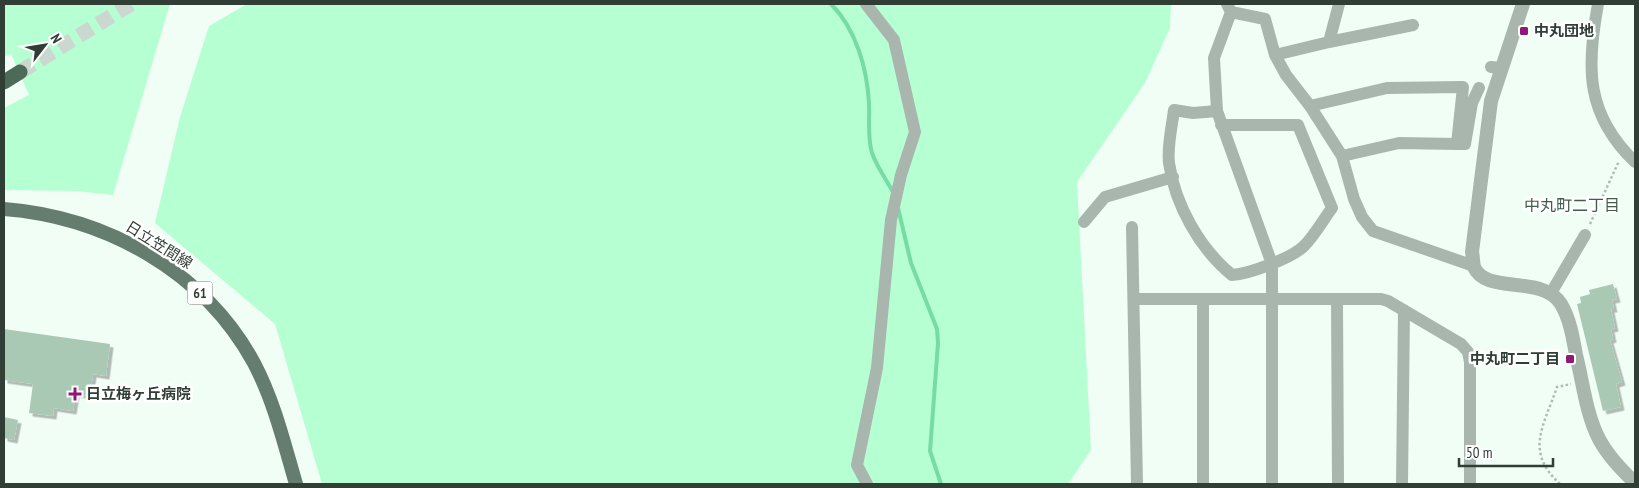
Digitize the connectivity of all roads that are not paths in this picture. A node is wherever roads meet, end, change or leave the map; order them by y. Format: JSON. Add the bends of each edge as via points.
{"nodes":[{"id":1,"x":866,"y":4,"type":"edge"},
{"id":2,"x":1339,"y":4,"type":"edge"},
{"id":3,"x":1523,"y":4,"type":"edge"},
{"id":4,"x":1598,"y":4,"type":"edge"},
{"id":5,"x":1229,"y":8,"type":"edge"},
{"id":6,"x":1414,"y":24,"type":"dead end"},
{"id":7,"x":1329,"y":42,"type":"junction"},
{"id":8,"x":1275,"y":55,"type":"junction"},
{"id":9,"x":20,"y":72,"type":"tunnel mouth"},
{"id":10,"x":4,"y":82,"type":"edge"},
{"id":11,"x":1479,"y":88,"type":"dead end"},
{"id":12,"x":1310,"y":106,"type":"junction"},
{"id":13,"x":1217,"y":112,"type":"junction"},
{"id":14,"x":1221,"y":125,"type":"junction"},
{"id":15,"x":1456,"y":144,"type":"junction"},
{"id":16,"x":1342,"y":156,"type":"junction"},
{"id":17,"x":1635,"y":162,"type":"edge"},
{"id":18,"x":1173,"y":177,"type":"junction"},
{"id":19,"x":4,"y":209,"type":"edge"},
{"id":20,"x":1084,"y":222,"type":"dead end"},
{"id":21,"x":1132,"y":227,"type":"dead end"},
{"id":22,"x":1585,"y":235,"type":"road end"},
{"id":23,"x":1272,"y":264,"type":"junction"},
{"id":24,"x":1474,"y":266,"type":"junction"},
{"id":25,"x":1551,"y":293,"type":"junction"},
{"id":26,"x":1134,"y":300,"type":"junction"},
{"id":27,"x":1273,"y":300,"type":"junction"},
{"id":28,"x":1337,"y":300,"type":"junction"},
{"id":29,"x":1203,"y":301,"type":"junction"},
{"id":30,"x":1404,"y":310,"type":"junction"},
{"id":31,"x":1635,"y":483,"type":"edge"},
{"id":32,"x":296,"y":484,"type":"edge"},
{"id":33,"x":867,"y":484,"type":"edge"},
{"id":34,"x":1137,"y":484,"type":"edge"},
{"id":35,"x":1203,"y":484,"type":"edge"},
{"id":36,"x":1272,"y":484,"type":"edge"},
{"id":37,"x":1338,"y":484,"type":"edge"},
{"id":38,"x":1402,"y":484,"type":"edge"},
{"id":39,"x":1470,"y":484,"type":"edge"}],
"edges":[{"from":1,"to":33,"type":"street","via":[[894,40],[915,132],[891,220],[877,368],[857,465]]},
{"from":2,"to":7,"type":"street"},
{"from":3,"to":24,"type":"street","via":[[1496,67],[1472,252]]},
{"from":4,"to":17,"type":"street","via":[[1593,39],[1593,96],[1603,122]]},
{"from":5,"to":8,"type":"street","via":[[1265,19]]},
{"from":5,"to":13,"type":"street","via":[[1214,58]]},
{"from":6,"to":7,"type":"street"},
{"from":7,"to":8,"type":"street"},
{"from":8,"to":12,"type":"street"},
{"from":9,"to":10,"type":"highway"},
{"from":11,"to":15,"type":"street","via":[[1472,103],[1465,144]]},
{"from":12,"to":15,"type":"street","via":[[1387,88],[1463,87]]},
{"from":12,"to":16,"type":"street"},
{"from":13,"to":14,"type":"street"},
{"from":13,"to":18,"type":"street","via":[[1174,110],[1169,163]]},
{"from":14,"to":23,"type":"street"},
{"from":14,"to":23,"type":"street","via":[[1298,125],[1332,208],[1303,247]]},
{"from":15,"to":16,"type":"street","via":[[1399,143]]},
{"from":16,"to":24,"type":"street","via":[[1354,199],[1373,231]]},
{"from":18,"to":20,"type":"street","via":[[1105,197]]},
{"from":18,"to":23,"type":"street","via":[[1182,209],[1223,268],[1232,275],[1241,275]]},
{"from":19,"to":32,"type":"main road","name":"日立笠間線","number":"61","via":[[55,216],[93,226],[145,252],[177,272],[196,289],[216,310],[253,362],[275,410]]},
{"from":21,"to":26,"type":"street"},
{"from":22,"to":25,"type":"street"},
{"from":23,"to":27,"type":"street"},
{"from":24,"to":25,"type":"street","via":[[1488,280]]},
{"from":25,"to":31,"type":"street","via":[[1565,313],[1599,438],[1616,464]]},
{"from":26,"to":29,"type":"street"},
{"from":26,"to":34,"type":"street"},
{"from":27,"to":28,"type":"street"},
{"from":27,"to":29,"type":"street"},
{"from":27,"to":36,"type":"street"},
{"from":28,"to":30,"type":"street","via":[[1380,299]]},
{"from":28,"to":37,"type":"street"},
{"from":29,"to":35,"type":"street"},
{"from":30,"to":38,"type":"street"},
{"from":30,"to":39,"type":"street","via":[[1461,344],[1468,352],[1471,371]]}]}
